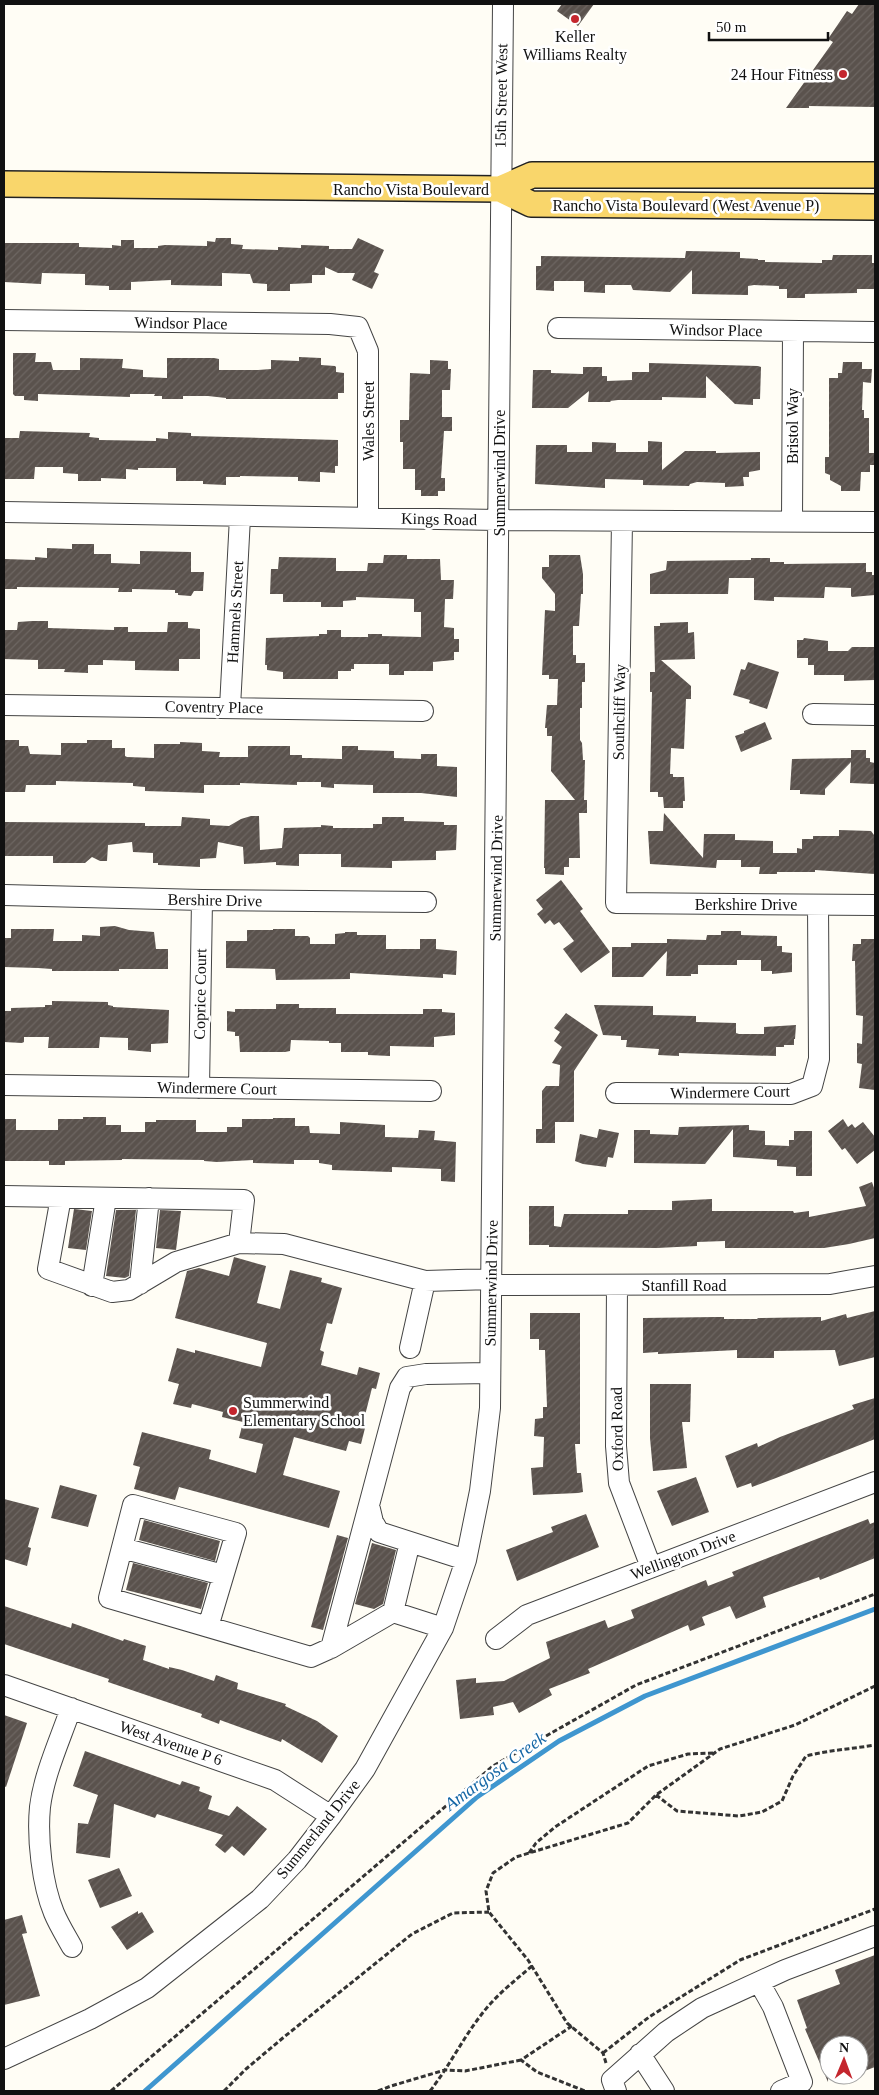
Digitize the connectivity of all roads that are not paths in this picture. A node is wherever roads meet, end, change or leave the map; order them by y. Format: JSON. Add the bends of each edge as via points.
{"nodes":[{"id":1,"x":503,"y":4,"type":"edge"},
{"id":2,"x":875,"y":175,"type":"edge"},
{"id":3,"x":4,"y":184,"type":"edge"},
{"id":4,"x":500,"y":189,"type":"junction"},
{"id":5,"x":875,"y":207,"type":"edge"},
{"id":6,"x":4,"y":320,"type":"edge"},
{"id":7,"x":358,"y":327,"type":"joint"},
{"id":8,"x":558,"y":328,"type":"dead end"},
{"id":9,"x":792,"y":331,"type":"junction"},
{"id":10,"x":875,"y":332,"type":"edge"},
{"id":11,"x":4,"y":512,"type":"edge"},
{"id":12,"x":240,"y":517,"type":"junction"},
{"id":13,"x":368,"y":517,"type":"junction"},
{"id":14,"x":499,"y":520,"type":"junction"},
{"id":15,"x":622,"y":521,"type":"junction"},
{"id":16,"x":792,"y":522,"type":"junction"},
{"id":17,"x":875,"y":522,"type":"edge"},
{"id":18,"x":4,"y":704,"type":"edge"},
{"id":19,"x":230,"y":707,"type":"junction"},
{"id":20,"x":423,"y":711,"type":"dead end"},
{"id":21,"x":813,"y":714,"type":"dead end"},
{"id":22,"x":875,"y":715,"type":"edge"},
{"id":23,"x":4,"y":895,"type":"edge"},
{"id":24,"x":202,"y":900,"type":"junction"},
{"id":25,"x":426,"y":902,"type":"dead end"},
{"id":26,"x":616,"y":903,"type":"joint"},
{"id":27,"x":818,"y":905,"type":"junction"},
{"id":28,"x":875,"y":905,"type":"edge"},
{"id":29,"x":4,"y":1085,"type":"edge"},
{"id":30,"x":199,"y":1088,"type":"junction"},
{"id":31,"x":431,"y":1091,"type":"dead end"},
{"id":32,"x":616,"y":1093,"type":"dead end"},
{"id":33,"x":4,"y":1196,"type":"edge"},
{"id":34,"x":60,"y":1197,"type":"junction"},
{"id":35,"x":106,"y":1198,"type":"junction"},
{"id":36,"x":149,"y":1198,"type":"junction"},
{"id":37,"x":239,"y":1243,"type":"junction"},
{"id":38,"x":875,"y":1276,"type":"edge"},
{"id":39,"x":426,"y":1281,"type":"junction"},
{"id":40,"x":492,"y":1282,"type":"junction"},
{"id":41,"x":140,"y":1284,"type":"junction"},
{"id":42,"x":618,"y":1285,"type":"junction"},
{"id":43,"x":92,"y":1286,"type":"junction"},
{"id":44,"x":410,"y":1348,"type":"dead end"},
{"id":45,"x":490,"y":1373,"type":"junction"},
{"id":46,"x":875,"y":1482,"type":"edge"},
{"id":47,"x":369,"y":1505,"type":"junction"},
{"id":48,"x":410,"y":1542,"type":"junction"},
{"id":49,"x":122,"y":1548,"type":"junction"},
{"id":50,"x":465,"y":1562,"type":"junction"},
{"id":51,"x":651,"y":1567,"type":"junction"},
{"id":52,"x":224,"y":1575,"type":"junction"},
{"id":53,"x":392,"y":1612,"type":"junction"},
{"id":54,"x":208,"y":1626,"type":"junction"},
{"id":55,"x":443,"y":1628,"type":"junction"},
{"id":56,"x":496,"y":1639,"type":"dead end"},
{"id":57,"x":332,"y":1648,"type":"junction"},
{"id":58,"x":4,"y":1685,"type":"edge"},
{"id":59,"x":71,"y":1708,"type":"junction"},
{"id":60,"x":331,"y":1816,"type":"junction"},
{"id":61,"x":875,"y":1936,"type":"edge"},
{"id":62,"x":72,"y":1947,"type":"dead end"},
{"id":63,"x":758,"y":1982,"type":"junction"},
{"id":64,"x":640,"y":2054,"type":"junction"},
{"id":65,"x":4,"y":2059,"type":"edge"},
{"id":66,"x":614,"y":2086,"type":"edge"},
{"id":67,"x":664,"y":2091,"type":"edge"},
{"id":68,"x":781,"y":2091,"type":"edge"}],
"edges":[{"from":1,"to":4,"type":"street","name":"15th Street West"},
{"from":2,"to":4,"type":"main road","name":"Rancho Vista Boulevard","via":[[532,174]]},
{"from":3,"to":4,"type":"main road","name":"Rancho Vista Boulevard"},
{"from":4,"to":5,"type":"main road","name":"Rancho Vista Boulevard (West Avenue P)","via":[[531,204]]},
{"from":4,"to":14,"type":"street","name":"Summerwind Drive"},
{"from":6,"to":7,"type":"street","name":"Windsor Place"},
{"from":7,"to":13,"type":"street","name":"Wales Street","via":[[368,351]]},
{"from":8,"to":9,"type":"street","name":"Windsor Place"},
{"from":9,"to":10,"type":"street","name":"Windsor Place"},
{"from":9,"to":16,"type":"street","name":"Bristol Way"},
{"from":11,"to":12,"type":"street","name":"Kings Road"},
{"from":12,"to":13,"type":"street","name":"Kings Road"},
{"from":12,"to":19,"type":"street","name":"Hammels Street"},
{"from":13,"to":14,"type":"street","name":"Kings Road"},
{"from":14,"to":15,"type":"street","name":"Kings Road"},
{"from":14,"to":40,"type":"street","name":"Summerwind Drive"},
{"from":15,"to":16,"type":"street","name":"Kings Road"},
{"from":15,"to":26,"type":"street","name":"Southcliff Way"},
{"from":16,"to":17,"type":"street","name":"Kings Road"},
{"from":18,"to":19,"type":"street","name":"Coventry Place"},
{"from":19,"to":20,"type":"street","name":"Coventry Place"},
{"from":21,"to":22,"type":"street"},
{"from":23,"to":24,"type":"street","name":"Bershire Drive"},
{"from":24,"to":25,"type":"street","name":"Bershire Drive"},
{"from":24,"to":30,"type":"street","name":"Coprice Court"},
{"from":26,"to":27,"type":"street","name":"Berkshire Drive"},
{"from":27,"to":28,"type":"street","name":"Berkshire Drive"},
{"from":27,"to":32,"type":"street","name":"Windermere Court","via":[[819,1059],[812,1086],[791,1094]]},
{"from":29,"to":30,"type":"street","name":"Windermere Court"},
{"from":30,"to":31,"type":"street","name":"Windermere Court"},
{"from":33,"to":34,"type":"street"},
{"from":34,"to":35,"type":"street"},
{"from":34,"to":43,"type":"street","name":"Stanfill Road","via":[[48,1269]]},
{"from":35,"to":36,"type":"street"},
{"from":35,"to":43,"type":"street"},
{"from":36,"to":37,"type":"street","via":[[244,1200]]},
{"from":36,"to":41,"type":"street"},
{"from":37,"to":39,"type":"street","name":"Stanfill Road","via":[[284,1244]]},
{"from":37,"to":41,"type":"street","name":"Stanfill Road","via":[[176,1262]]},
{"from":38,"to":42,"type":"street","name":"Stanfill Road","via":[[830,1284]]},
{"from":39,"to":40,"type":"street","name":"Stanfill Road"},
{"from":39,"to":44,"type":"street"},
{"from":40,"to":42,"type":"street","name":"Stanfill Road"},
{"from":40,"to":45,"type":"street","name":"Summerwind Drive"},
{"from":41,"to":43,"type":"street","name":"Stanfill Road","via":[[129,1290],[112,1292]]},
{"from":42,"to":51,"type":"street","name":"Oxford Road","via":[[616,1446],[619,1483]]},
{"from":45,"to":47,"type":"street","via":[[407,1377],[400,1388]]},
{"from":45,"to":50,"type":"street","name":"Summerwind Drive","via":[[490,1408],[480,1491]]},
{"from":46,"to":51,"type":"street","name":"Wellington Drive"},
{"from":47,"to":48,"type":"street","via":[[379,1532]]},
{"from":47,"to":57,"type":"street"},
{"from":48,"to":50,"type":"street"},
{"from":48,"to":53,"type":"street"},
{"from":49,"to":52,"type":"street"},
{"from":49,"to":52,"type":"street","via":[[133,1505],[236,1534]]},
{"from":49,"to":54,"type":"street","via":[[109,1598]]},
{"from":50,"to":55,"type":"street","name":"Summerland Drive"},
{"from":51,"to":56,"type":"street","name":"Wellington Drive","via":[[527,1614]]},
{"from":52,"to":54,"type":"street"},
{"from":53,"to":55,"type":"street"},
{"from":53,"to":57,"type":"street"},
{"from":54,"to":57,"type":"street","via":[[311,1657]]},
{"from":55,"to":60,"type":"street","name":"Summerland Drive","via":[[365,1769]]},
{"from":58,"to":59,"type":"street","name":"West Avenue P 6"},
{"from":59,"to":60,"type":"street","name":"West Avenue P 6","via":[[276,1780]]},
{"from":59,"to":62,"type":"street","via":[[40,1807],[46,1888],[54,1914]]},
{"from":60,"to":65,"type":"street","name":"Summerland Drive","via":[[297,1860],[260,1899],[147,1988]]},
{"from":61,"to":63,"type":"street"},
{"from":63,"to":64,"type":"street","via":[[702,2008]]},
{"from":63,"to":68,"type":"street","via":[[773,2008],[802,2082]]},
{"from":64,"to":66,"type":"street"},
{"from":64,"to":67,"type":"street"}]}
